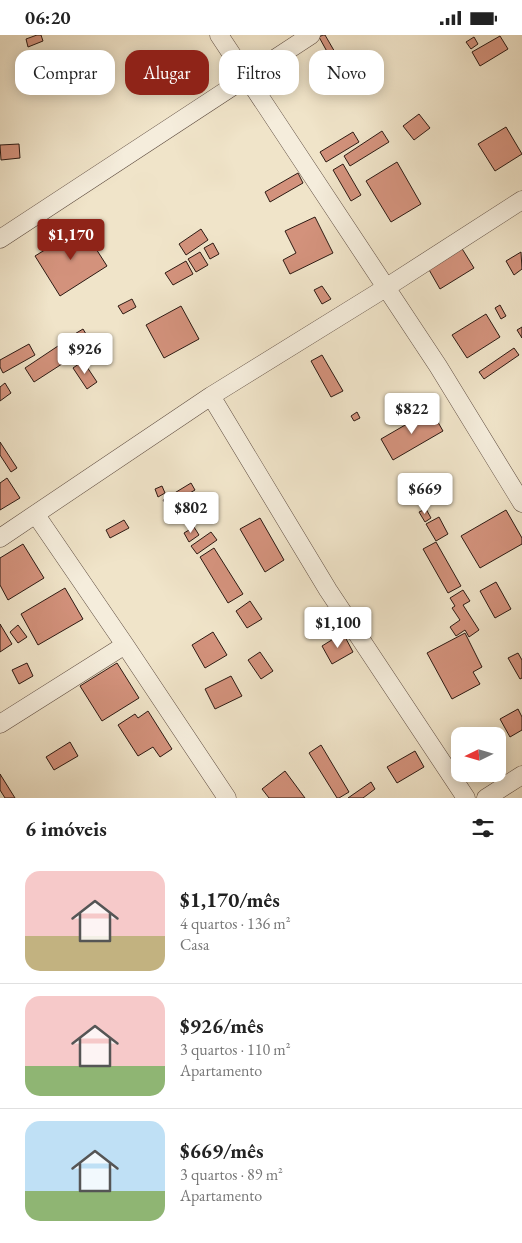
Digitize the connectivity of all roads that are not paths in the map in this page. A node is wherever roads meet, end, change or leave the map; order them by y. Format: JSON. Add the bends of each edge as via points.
{"nodes":[{"id":1,"x":219,"y":35,"type":"edge"},
{"id":2,"x":311,"y":35,"type":"edge"},
{"id":3,"x":229,"y":50,"type":"edge"},
{"id":4,"x":288,"y":50,"type":"edge"},
{"id":5,"x":219,"y":95,"type":"edge"},
{"id":6,"x":258,"y":95,"type":"edge"},
{"id":7,"x":522,"y":200,"type":"edge"},
{"id":8,"x":0,"y":239,"type":"edge"},
{"id":9,"x":387,"y":287,"type":"junction"},
{"id":10,"x":211,"y":396,"type":"junction"},
{"id":11,"x":522,"y":503,"type":"edge"},
{"id":12,"x":36,"y":515,"type":"junction"},
{"id":13,"x":0,"y":538,"type":"edge"},
{"id":14,"x":125,"y":645,"type":"junction"},
{"id":15,"x":0,"y":724,"type":"edge"},
{"id":16,"x":522,"y":775,"type":"edge"},
{"id":17,"x":227,"y":798,"type":"edge"},
{"id":18,"x":466,"y":798,"type":"edge"},
{"id":19,"x":486,"y":798,"type":"edge"}],
"edges":[{"from":1,"to":3,"type":"street"},
{"from":2,"to":4,"type":"street"},
{"from":5,"to":8,"type":"street"},
{"from":6,"to":9,"type":"street"},
{"from":7,"to":9,"type":"street"},
{"from":9,"to":10,"type":"street"},
{"from":9,"to":11,"type":"street"},
{"from":10,"to":12,"type":"street"},
{"from":10,"to":18,"type":"street","via":[[328,590]]},
{"from":12,"to":13,"type":"street"},
{"from":12,"to":14,"type":"street"},
{"from":14,"to":15,"type":"street"},
{"from":14,"to":17,"type":"street"},
{"from":16,"to":19,"type":"street"}]}
